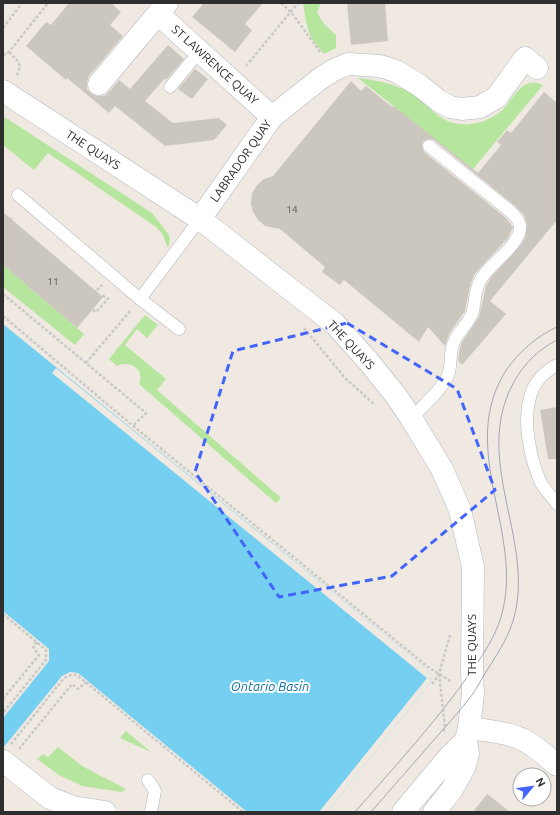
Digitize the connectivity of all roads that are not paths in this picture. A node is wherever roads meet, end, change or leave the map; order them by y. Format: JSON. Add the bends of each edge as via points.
{"nodes":[{"id":1,"x":163,"y":8,"type":"edge"},
{"id":2,"x":200,"y":51,"type":"junction"},
{"id":3,"x":531,"y":63,"type":"dead end"},
{"id":4,"x":99,"y":84,"type":"dead end"},
{"id":5,"x":170,"y":86,"type":"dead end"},
{"id":6,"x":3,"y":91,"type":"edge"},
{"id":7,"x":272,"y":117,"type":"junction"},
{"id":8,"x":429,"y":146,"type":"dead end"},
{"id":9,"x":18,"y":195,"type":"dead end"},
{"id":10,"x":200,"y":219,"type":"junction"},
{"id":11,"x":140,"y":299,"type":"junction"},
{"id":12,"x":179,"y":329,"type":"dead end"},
{"id":13,"x":557,"y":365,"type":"edge"},
{"id":14,"x":411,"y":418,"type":"junction"},
{"id":15,"x":557,"y":504,"type":"edge"},
{"id":16,"x":468,"y":734,"type":"junction"},
{"id":17,"x":6,"y":756,"type":"edge"},
{"id":18,"x":557,"y":765,"type":"edge"},
{"id":19,"x":148,"y":780,"type":"dead end"},
{"id":20,"x":105,"y":812,"type":"edge"},
{"id":21,"x":151,"y":812,"type":"edge"},
{"id":22,"x":403,"y":812,"type":"edge"},
{"id":23,"x":434,"y":812,"type":"edge"}],
"edges":[{"from":1,"to":2,"type":"street","name":"ST LAWRENCE QUAY"},
{"from":1,"to":4,"type":"street","name":"ST LAWRENCE QUAY"},
{"from":2,"to":5,"type":"lane"},
{"from":2,"to":7,"type":"street","name":"ST LAWRENCE QUAY"},
{"from":3,"to":7,"type":"street","name":"LABRADOR QUAY","via":[[497,97],[480,107],[462,109],[450,107],[439,101],[396,71],[380,66],[348,64],[321,78]]},
{"from":6,"to":10,"type":"street","name":"THE QUAYS"},
{"from":7,"to":10,"type":"street","name":"LABRADOR QUAY"},
{"from":8,"to":14,"type":"lane","via":[[510,211],[517,218],[520,227],[516,239],[482,278],[476,290],[472,314],[450,352],[449,373],[423,408]]},
{"from":9,"to":11,"type":"lane"},
{"from":10,"to":11,"type":"lane"},
{"from":10,"to":14,"type":"street","name":"THE QUAYS","via":[[335,324]]},
{"from":11,"to":12,"type":"lane"},
{"from":13,"to":15,"type":"lane","via":[[545,372],[531,393],[527,418],[530,452],[541,483]]},
{"from":14,"to":16,"type":"street","name":"THE QUAYS","via":[[442,469],[460,510],[473,567],[473,694]]},
{"from":16,"to":18,"type":"street","via":[[503,733],[520,738],[536,747]]},
{"from":16,"to":22,"type":"street"},
{"from":16,"to":23,"type":"street","name":"THE QUAYS","via":[[468,754],[464,768],[451,791]]},
{"from":17,"to":20,"type":"street","via":[[50,798],[73,807]]},
{"from":19,"to":21,"type":"lane","via":[[155,791]]}]}
